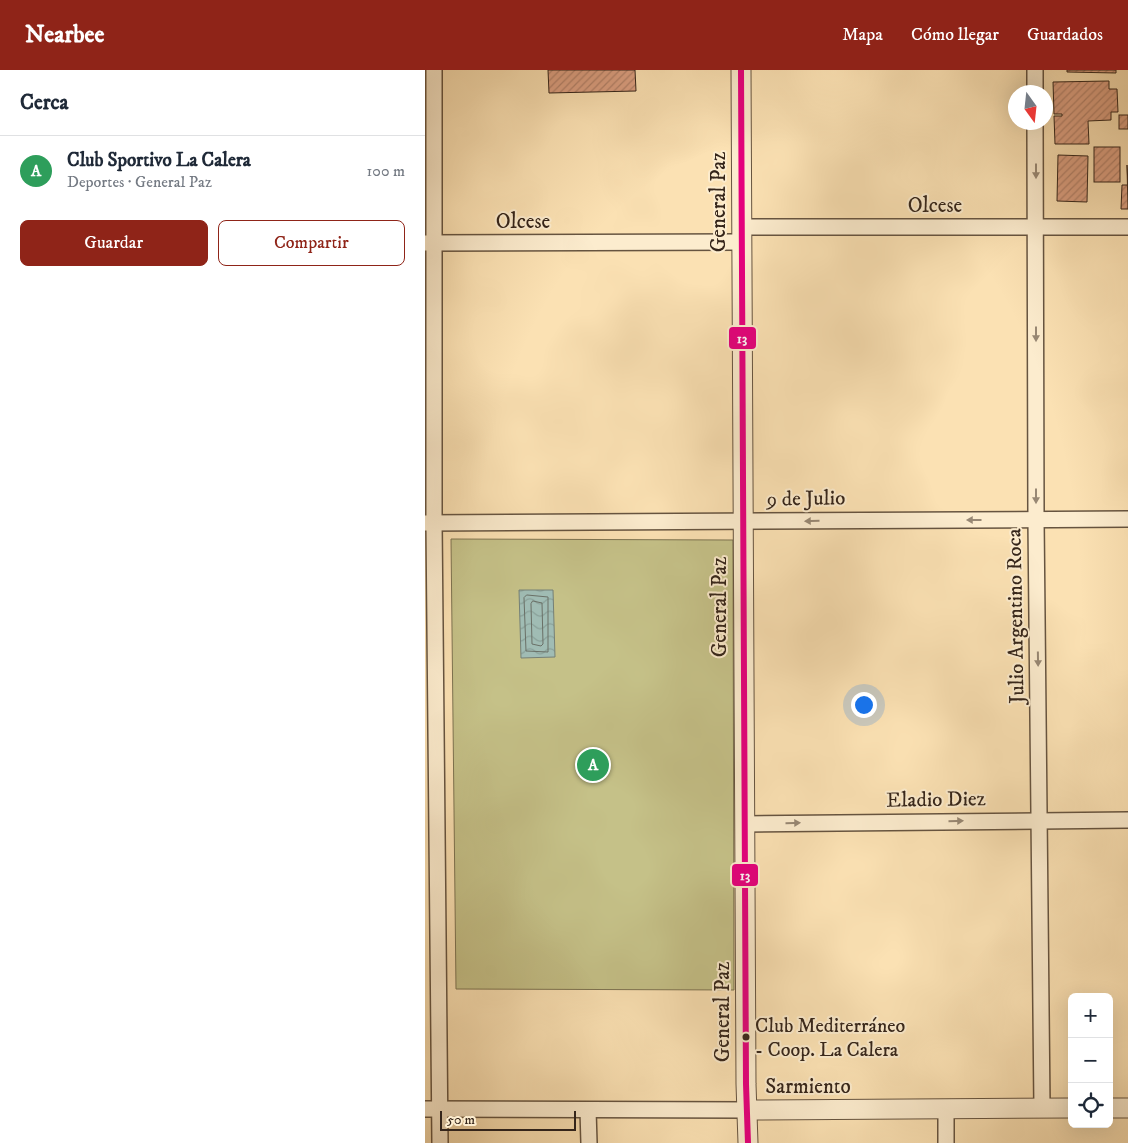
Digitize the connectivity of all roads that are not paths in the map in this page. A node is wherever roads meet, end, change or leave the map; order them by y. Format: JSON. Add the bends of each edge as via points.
{"nodes":[{"id":1,"x":434,"y":70,"type":"edge"},
{"id":2,"x":741,"y":70,"type":"edge"},
{"id":3,"x":1035,"y":70,"type":"edge"},
{"id":4,"x":1035,"y":85,"type":"edge"},
{"id":5,"x":1035,"y":130,"type":"edge"},
{"id":6,"x":1128,"y":227,"type":"edge"},
{"id":7,"x":1036,"y":228,"type":"junction"},
{"id":8,"x":741,"y":235,"type":"junction"},
{"id":9,"x":430,"y":243,"type":"edge"},
{"id":10,"x":1036,"y":520,"type":"junction"},
{"id":11,"x":1128,"y":520,"type":"edge"},
{"id":12,"x":742,"y":521,"type":"junction"},
{"id":13,"x":429,"y":523,"type":"edge"},
{"id":14,"x":1040,"y":820,"type":"junction"},
{"id":15,"x":1128,"y":820,"type":"edge"},
{"id":16,"x":745,"y":824,"type":"junction"},
{"id":17,"x":431,"y":970,"type":"edge"},
{"id":18,"x":1042,"y":1108,"type":"junction"},
{"id":19,"x":1068,"y":1108,"type":"edge"},
{"id":20,"x":1113,"y":1108,"type":"edge"},
{"id":21,"x":1128,"y":1108,"type":"edge"},
{"id":22,"x":432,"y":1109,"type":"edge"},
{"id":23,"x":946,"y":1109,"type":"junction"},
{"id":24,"x":588,"y":1110,"type":"junction"},
{"id":25,"x":748,"y":1110,"type":"junction"},
{"id":26,"x":440,"y":1143,"type":"edge"},
{"id":27,"x":589,"y":1143,"type":"edge"},
{"id":28,"x":748,"y":1143,"type":"edge"},
{"id":29,"x":946,"y":1143,"type":"edge"}],
"edges":[{"from":1,"to":9,"type":"street"},
{"from":2,"to":8,"type":"street","name":"General Paz"},
{"from":3,"to":4,"type":"street"},
{"from":5,"to":7,"type":"street","name":"Julio Argentino Roca","one_way":true},
{"from":6,"to":7,"type":"street","name":"Olcese"},
{"from":7,"to":8,"type":"street","name":"Olcese"},
{"from":7,"to":10,"type":"street","name":"Julio Argentino Roca","one_way":true},
{"from":8,"to":9,"type":"street","name":"Olcese"},
{"from":8,"to":12,"type":"street","name":"General Paz"},
{"from":9,"to":13,"type":"street"},
{"from":10,"to":11,"type":"street","name":"9 de Julio"},
{"from":10,"to":12,"type":"street","name":"9 de Julio","one_way":true},
{"from":10,"to":14,"type":"street","name":"Julio Argentino Roca","one_way":true},
{"from":12,"to":13,"type":"street","name":"9 de Julio"},
{"from":12,"to":16,"type":"street","name":"General Paz"},
{"from":13,"to":17,"type":"street"},
{"from":14,"to":15,"type":"street","name":"Eladio Diez"},
{"from":16,"to":14,"type":"street","name":"Eladio Diez","one_way":true},
{"from":14,"to":18,"type":"street","name":"Julio Argentino Roca"},
{"from":16,"to":25,"type":"street","name":"General Paz"},
{"from":17,"to":22,"type":"street"},
{"from":18,"to":19,"type":"street","name":"Sarmiento"},
{"from":18,"to":23,"type":"street","name":"Sarmiento"},
{"from":20,"to":21,"type":"street"},
{"from":22,"to":24,"type":"street","name":"Sarmiento"},
{"from":22,"to":26,"type":"street"},
{"from":23,"to":25,"type":"street","name":"Sarmiento"},
{"from":23,"to":29,"type":"street"},
{"from":24,"to":25,"type":"street","name":"Sarmiento"},
{"from":24,"to":27,"type":"street"},
{"from":25,"to":28,"type":"street","name":"General Paz"}]}
